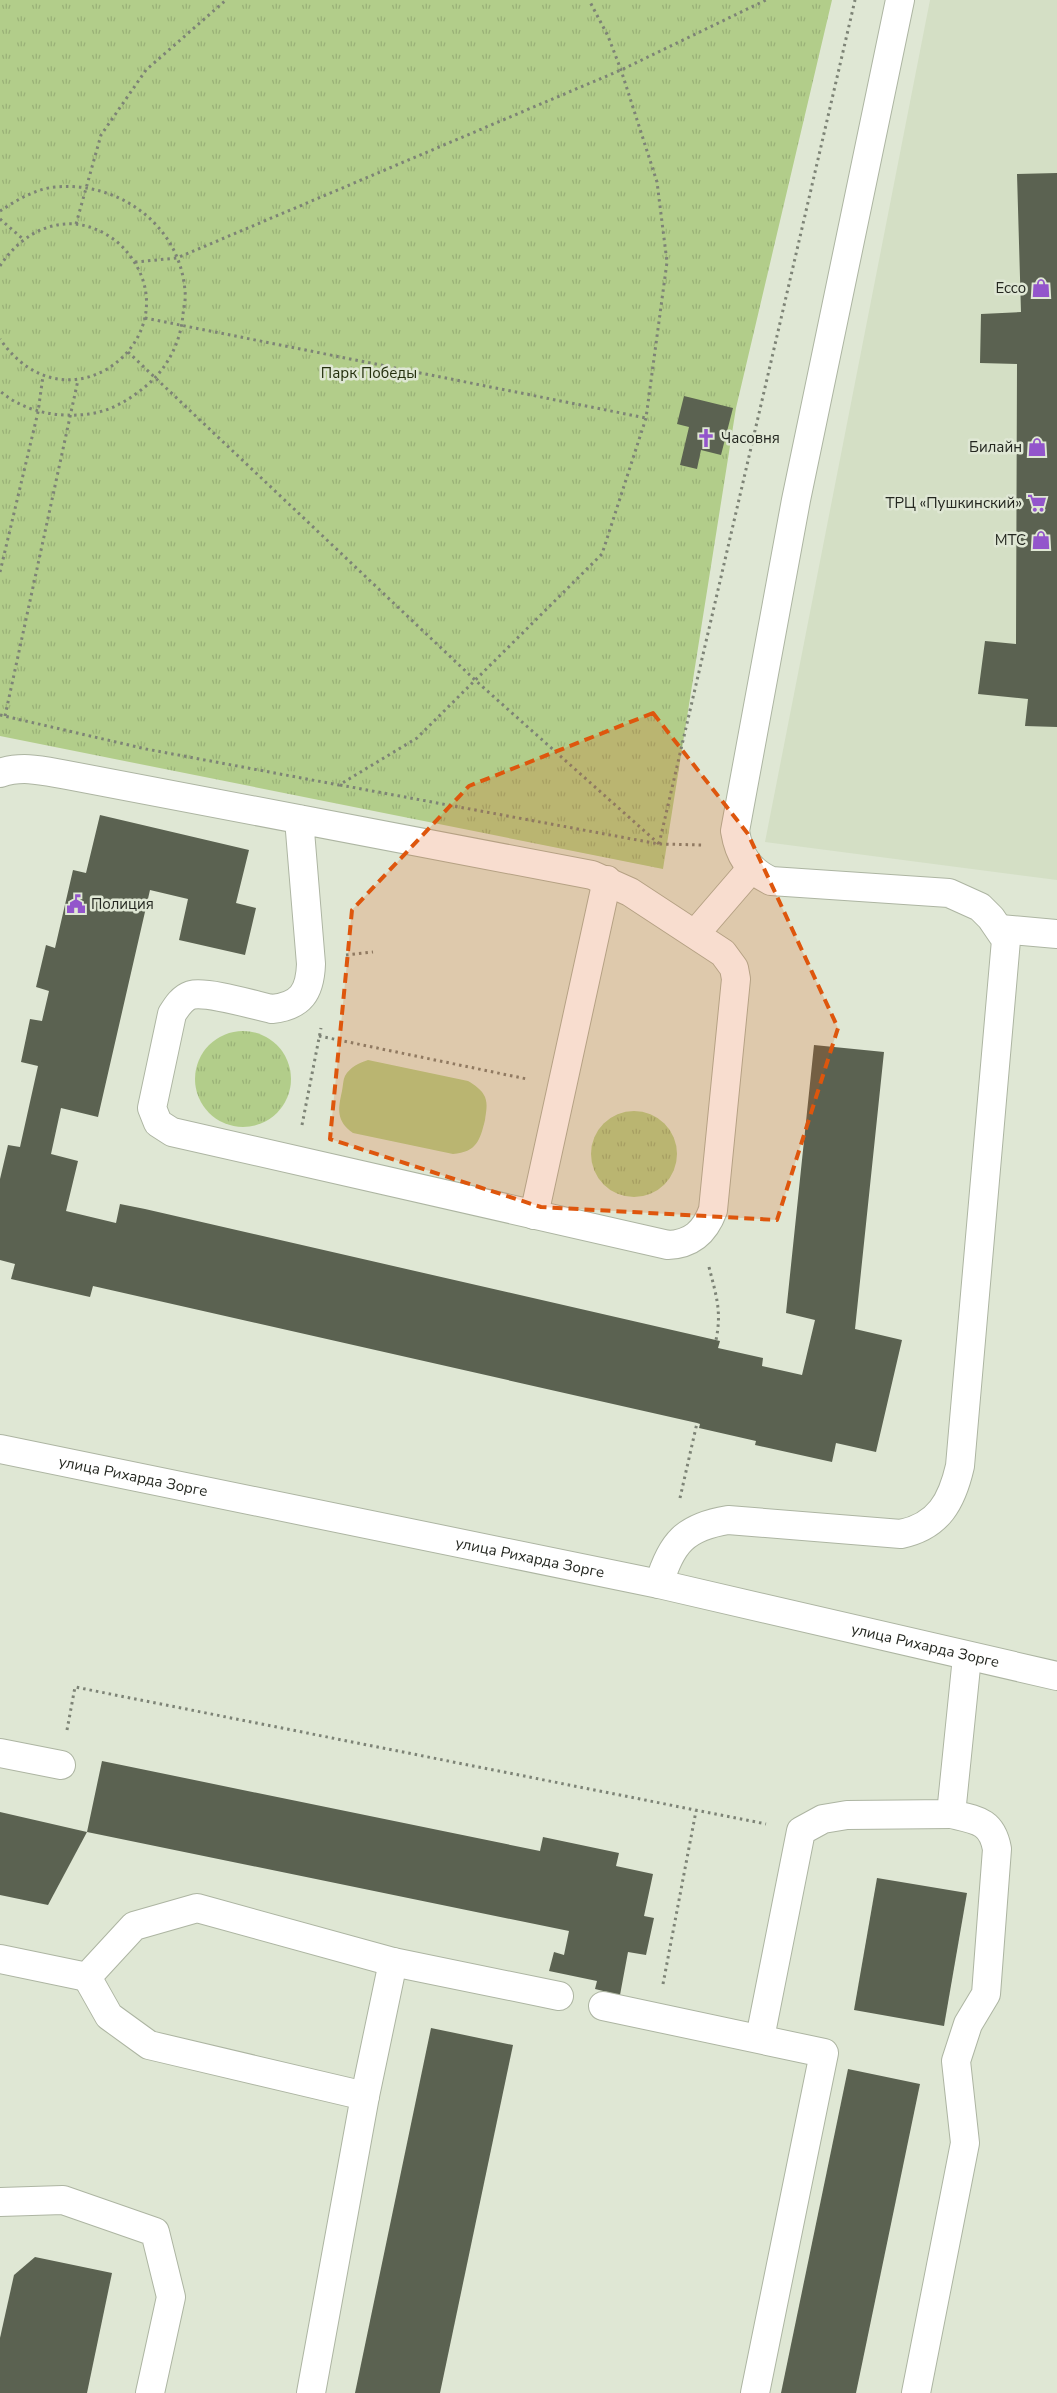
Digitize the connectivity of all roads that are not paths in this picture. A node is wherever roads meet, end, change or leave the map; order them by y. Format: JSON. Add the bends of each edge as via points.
{"nodes":[{"id":1,"x":900,"y":0,"type":"edge"},
{"id":2,"x":0,"y":773,"type":"edge"},
{"id":3,"x":298,"y":819,"type":"junction"},
{"id":4,"x":744,"y":858,"type":"junction"},
{"id":5,"x":607,"y":880,"type":"junction"},
{"id":6,"x":1000,"y":929,"type":"junction"},
{"id":7,"x":695,"y":934,"type":"junction"},
{"id":8,"x":1057,"y":934,"type":"edge"},
{"id":9,"x":534,"y":1215,"type":"junction"},
{"id":10,"x":0,"y":1449,"type":"edge"},
{"id":11,"x":659,"y":1584,"type":"junction"},
{"id":12,"x":967,"y":1657,"type":"junction"},
{"id":13,"x":1057,"y":1676,"type":"edge"},
{"id":14,"x":0,"y":1753,"type":"edge"},
{"id":15,"x":61,"y":1765,"type":"road end"},
{"id":16,"x":951,"y":1814,"type":"junction"},
{"id":17,"x":0,"y":1960,"type":"edge"},
{"id":18,"x":393,"y":1962,"type":"junction"},
{"id":19,"x":87,"y":1977,"type":"junction"},
{"id":20,"x":559,"y":1996,"type":"dead end"},
{"id":21,"x":603,"y":2006,"type":"dead end"},
{"id":22,"x":760,"y":2038,"type":"junction"},
{"id":23,"x":365,"y":2096,"type":"junction"},
{"id":24,"x":0,"y":2202,"type":"edge"},
{"id":25,"x":150,"y":2393,"type":"edge"},
{"id":26,"x":312,"y":2393,"type":"edge"},
{"id":27,"x":755,"y":2393,"type":"edge"},
{"id":28,"x":916,"y":2393,"type":"edge"}],
"edges":[{"from":1,"to":4,"type":"street","via":[[794,509],[735,831]]},
{"from":2,"to":3,"type":"street","via":[[32,769]]},
{"from":3,"to":5,"type":"street"},
{"from":3,"to":9,"type":"street","via":[[311,964],[305,993],[296,1003],[284,1008],[272,1009],[204,994],[192,995],[177,1005],[172,1014],[152,1108],[158,1123],[172,1132]]},
{"from":4,"to":6,"type":"street","via":[[772,881],[949,893],[980,908]]},
{"from":4,"to":7,"type":"street"},
{"from":5,"to":7,"type":"street"},
{"from":5,"to":9,"type":"street"},
{"from":6,"to":8,"type":"street"},
{"from":6,"to":11,"type":"street","via":[[1006,940],[960,1466],[949,1499],[929,1524],[902,1534],[728,1520],[706,1524],[679,1541]]},
{"from":7,"to":9,"type":"street","via":[[726,956],[734,968],[736,979],[713,1210],[708,1224],[691,1240],[668,1245]]},
{"from":10,"to":11,"type":"street","name":"улица Рихарда Зорге"},
{"from":11,"to":12,"type":"street","name":"улица Рихарда Зорге"},
{"from":12,"to":13,"type":"street","name":"улица Рихарда Зорге"},
{"from":12,"to":16,"type":"street"},
{"from":14,"to":15,"type":"street"},
{"from":16,"to":22,"type":"street","via":[[847,1815],[823,1819],[801,1831]]},
{"from":16,"to":28,"type":"street","via":[[986,1825],[994,1836],[997,1850],[986,1994],[968,2024],[956,2061],[965,2143]]},
{"from":17,"to":19,"type":"street"},
{"from":18,"to":19,"type":"street","via":[[196,1908],[134,1926]]},
{"from":18,"to":20,"type":"street"},
{"from":18,"to":23,"type":"street"},
{"from":19,"to":23,"type":"street","via":[[109,2016],[149,2045]]},
{"from":21,"to":22,"type":"street"},
{"from":22,"to":27,"type":"street","via":[[824,2053]]},
{"from":23,"to":26,"type":"street"},
{"from":24,"to":25,"type":"street","via":[[63,2200],[155,2232],[171,2297]]}]}
